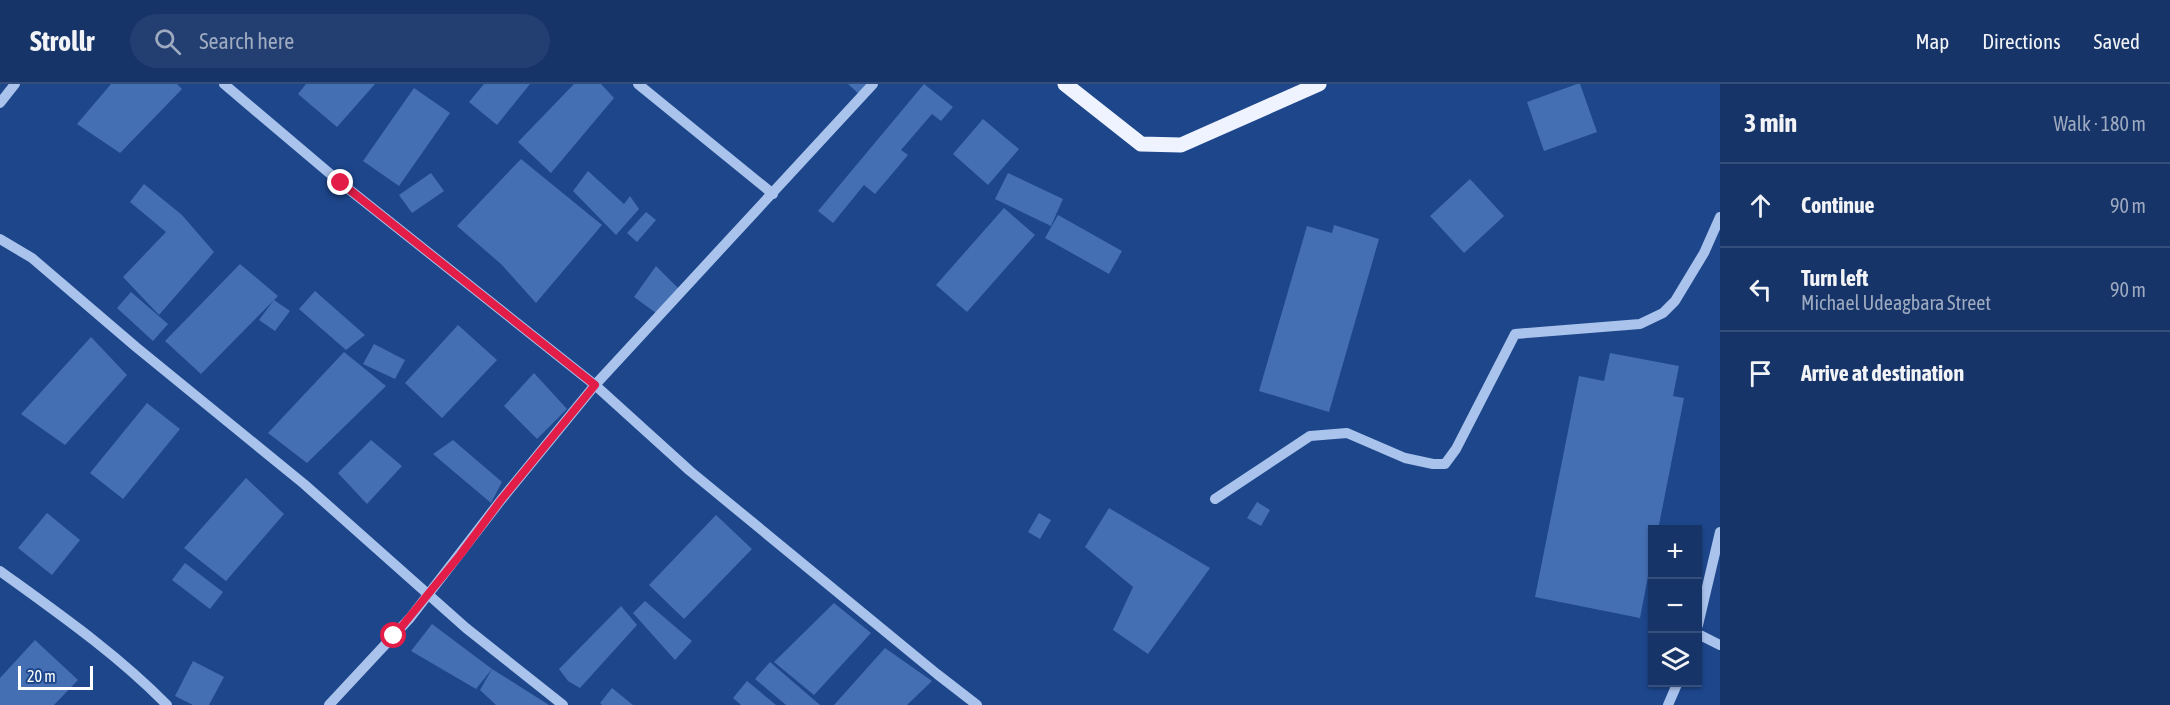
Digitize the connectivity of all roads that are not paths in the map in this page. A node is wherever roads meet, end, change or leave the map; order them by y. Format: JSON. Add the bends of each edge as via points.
{"nodes":[{"id":1,"x":15,"y":84,"type":"edge"},
{"id":2,"x":224,"y":84,"type":"edge"},
{"id":3,"x":638,"y":84,"type":"edge"},
{"id":4,"x":873,"y":84,"type":"edge"},
{"id":5,"x":1065,"y":84,"type":"edge"},
{"id":6,"x":1318,"y":84,"type":"edge"},
{"id":7,"x":0,"y":103,"type":"edge"},
{"id":8,"x":773,"y":194,"type":"junction"},
{"id":9,"x":1720,"y":217,"type":"edge"},
{"id":10,"x":0,"y":239,"type":"edge"},
{"id":11,"x":595,"y":385,"type":"junction"},
{"id":12,"x":1215,"y":499,"type":"dead end"},
{"id":13,"x":1720,"y":532,"type":"edge"},
{"id":14,"x":0,"y":571,"type":"edge"},
{"id":15,"x":428,"y":595,"type":"junction"},
{"id":16,"x":1702,"y":605,"type":"edge"},
{"id":17,"x":1702,"y":636,"type":"edge"},
{"id":18,"x":1720,"y":645,"type":"edge"},
{"id":19,"x":1676,"y":687,"type":"edge"},
{"id":20,"x":167,"y":705,"type":"edge"},
{"id":21,"x":329,"y":705,"type":"edge"},
{"id":22,"x":563,"y":705,"type":"edge"},
{"id":23,"x":977,"y":705,"type":"edge"},
{"id":24,"x":1668,"y":705,"type":"edge"}],
"edges":[{"from":1,"to":7,"type":"street"},
{"from":2,"to":11,"type":"street","via":[[341,183]]},
{"from":3,"to":8,"type":"street"},
{"from":4,"to":8,"type":"street"},
{"from":5,"to":6,"type":"main road","via":[[1141,144],[1181,145]]},
{"from":8,"to":11,"type":"street"},
{"from":9,"to":12,"type":"street","via":[[1704,253],[1675,301],[1663,313],[1640,324],[1515,334],[1445,464],[1405,458],[1347,433],[1319,434],[1310,436]]},
{"from":10,"to":15,"type":"street","via":[[33,258],[304,484]]},
{"from":11,"to":15,"type":"street"},
{"from":11,"to":23,"type":"street","via":[[690,471]]},
{"from":13,"to":16,"type":"street"},
{"from":14,"to":20,"type":"street","via":[[104,647]]},
{"from":15,"to":21,"type":"street"},
{"from":15,"to":22,"type":"street"},
{"from":17,"to":18,"type":"street"},
{"from":19,"to":24,"type":"street"}]}
